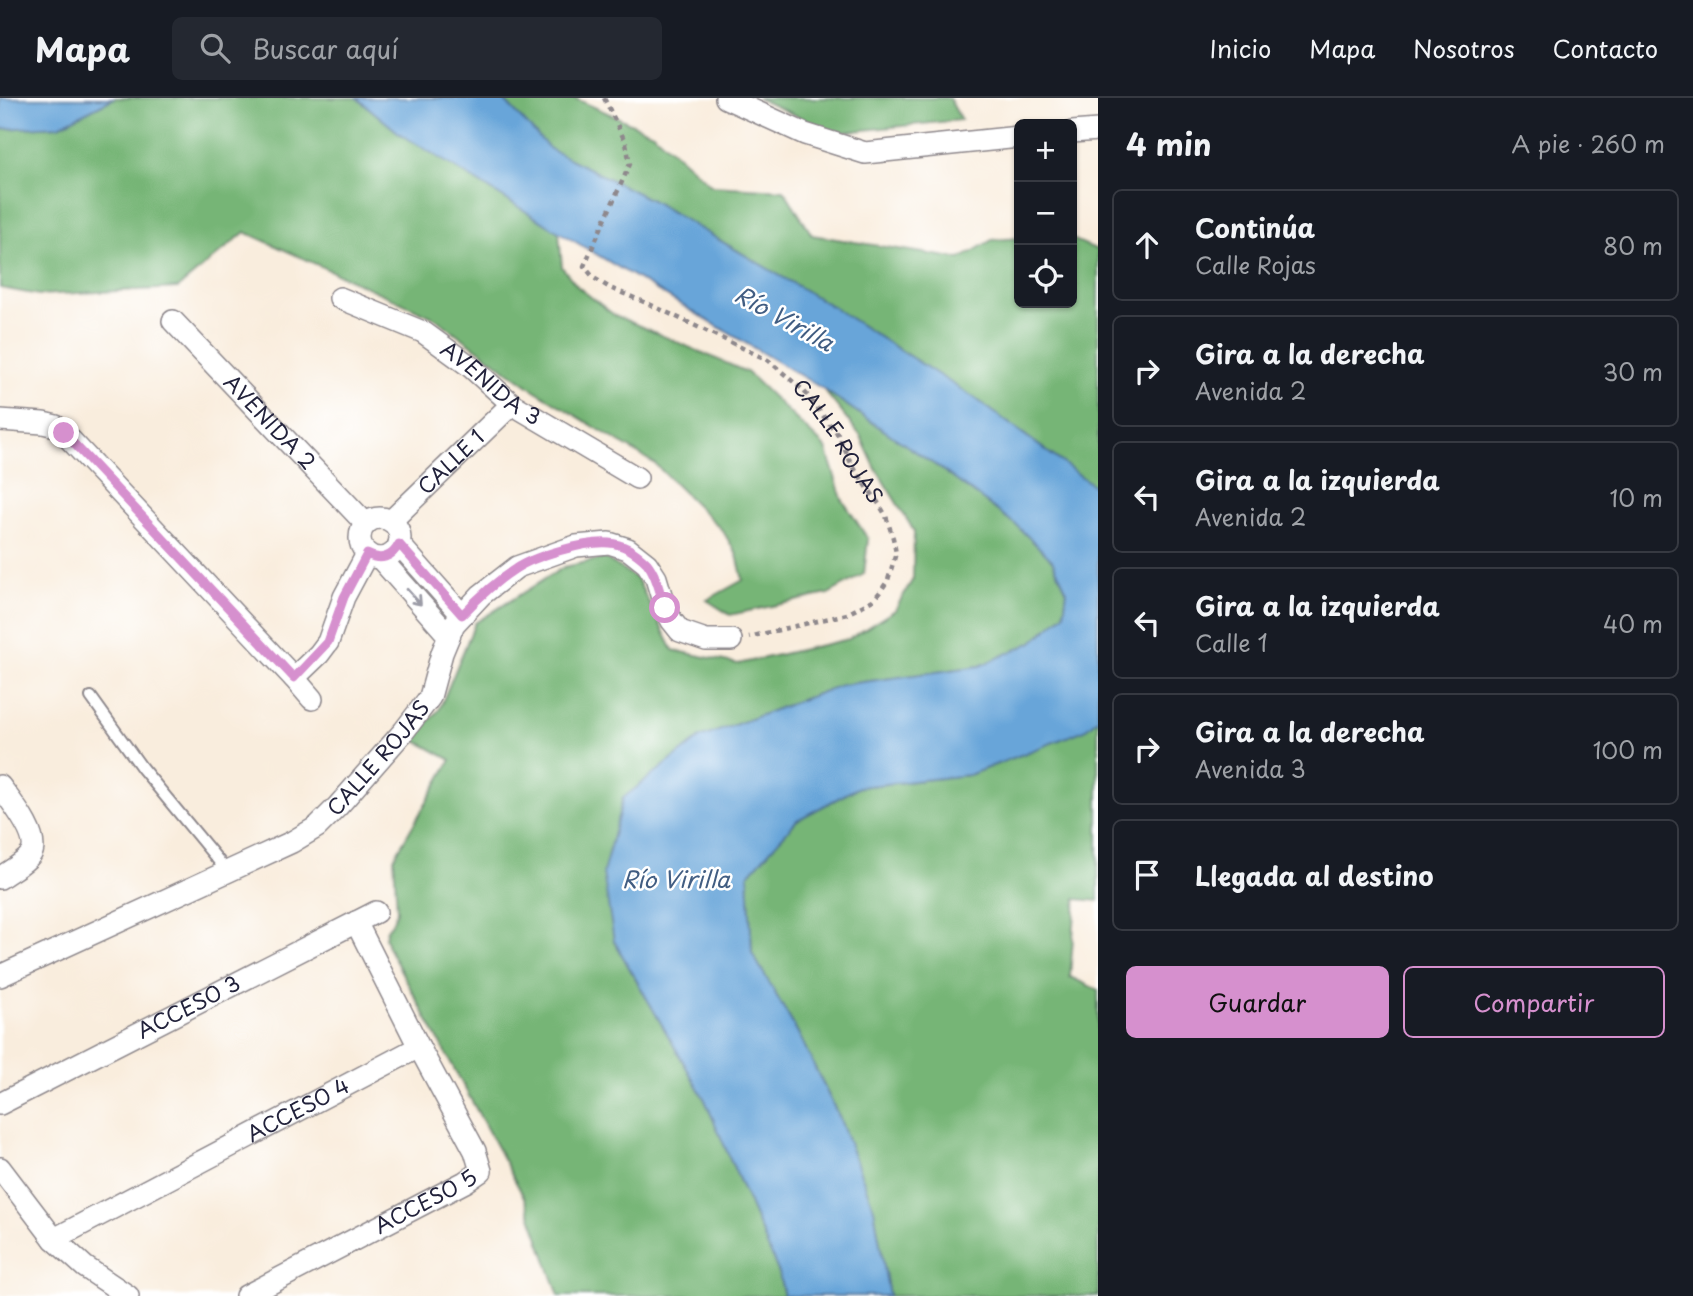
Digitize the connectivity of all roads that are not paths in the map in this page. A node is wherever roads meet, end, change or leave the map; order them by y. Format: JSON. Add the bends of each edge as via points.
{"nodes":[{"id":1,"x":726,"y":98,"type":"edge"},
{"id":2,"x":1098,"y":130,"type":"edge"},
{"id":3,"x":1077,"y":132,"type":"edge"},
{"id":4,"x":1014,"y":138,"type":"edge"},
{"id":5,"x":340,"y":298,"type":"dead end"},
{"id":6,"x":173,"y":321,"type":"dead end"},
{"id":7,"x":512,"y":404,"type":"junction"},
{"id":8,"x":0,"y":420,"type":"edge"},
{"id":9,"x":637,"y":478,"type":"dead end"},
{"id":10,"x":391,"y":521,"type":"junction"},
{"id":11,"x":366,"y":524,"type":"junction"},
{"id":12,"x":399,"y":544,"type":"junction"},
{"id":13,"x":373,"y":556,"type":"junction"},
{"id":14,"x":462,"y":615,"type":"junction"},
{"id":15,"x":449,"y":636,"type":"junction"},
{"id":16,"x":731,"y":640,"type":"road end"},
{"id":17,"x":294,"y":678,"type":"junction"},
{"id":18,"x":91,"y":697,"type":"dead end"},
{"id":19,"x":312,"y":699,"type":"dead end"},
{"id":20,"x":0,"y":786,"type":"edge"},
{"id":21,"x":227,"y":871,"type":"junction"},
{"id":22,"x":0,"y":878,"type":"edge"},
{"id":23,"x":376,"y":912,"type":"dead end"},
{"id":24,"x":356,"y":922,"type":"junction"},
{"id":25,"x":0,"y":976,"type":"edge"},
{"id":26,"x":419,"y":1047,"type":"junction"},
{"id":27,"x":0,"y":1104,"type":"edge"},
{"id":28,"x":0,"y":1168,"type":"edge"},
{"id":29,"x":54,"y":1239,"type":"junction"},
{"id":30,"x":128,"y":1296,"type":"edge"},
{"id":31,"x":246,"y":1296,"type":"edge"}],
"edges":[{"from":1,"to":4,"type":"street","via":[[805,134],[865,153]]},
{"from":2,"to":3,"type":"street"},
{"from":5,"to":7,"type":"street","name":"AVENIDA 3","via":[[423,332]]},
{"from":6,"to":11,"type":"street","name":"AVENIDA 2"},
{"from":7,"to":9,"type":"street","name":"AVENIDA 3"},
{"from":7,"to":10,"type":"street","name":"CALLE 1"},
{"from":8,"to":17,"type":"street","via":[[43,423],[64,433]]},
{"from":10,"to":11,"type":"street","via":[[378,518]]},
{"from":10,"to":12,"type":"street"},
{"from":11,"to":13,"type":"street","via":[[360,536],[363,548]]},
{"from":12,"to":13,"type":"street","via":[[391,554]]},
{"from":12,"to":14,"type":"street"},
{"from":13,"to":15,"type":"street","one_way":true},
{"from":13,"to":17,"type":"street","via":[[344,597],[328,642]]},
{"from":14,"to":15,"type":"street","name":"CALLE ROJAS"},
{"from":14,"to":16,"type":"street","name":"CALLE ROJAS","via":[[517,567],[576,546],[609,543],[628,548],[647,564],[665,608],[681,631],[706,640]]},
{"from":15,"to":21,"type":"street","name":"CALLE ROJAS","via":[[430,697],[338,806],[317,827],[292,842]]},
{"from":17,"to":19,"type":"street"},
{"from":18,"to":21,"type":"lane","via":[[142,768]]},
{"from":20,"to":22,"type":"street","via":[[34,846]]},
{"from":21,"to":25,"type":"street","name":"CALLE ROJAS"},
{"from":23,"to":24,"type":"street","name":"ACCESO 3"},
{"from":24,"to":26,"type":"street"},
{"from":24,"to":27,"type":"street","name":"ACCESO 3"},
{"from":26,"to":29,"type":"street","name":"ACCESO 4"},
{"from":26,"to":31,"type":"street","name":"ACCESO 5","via":[[475,1151],[481,1171]]},
{"from":28,"to":29,"type":"street"},
{"from":29,"to":30,"type":"street"}]}
